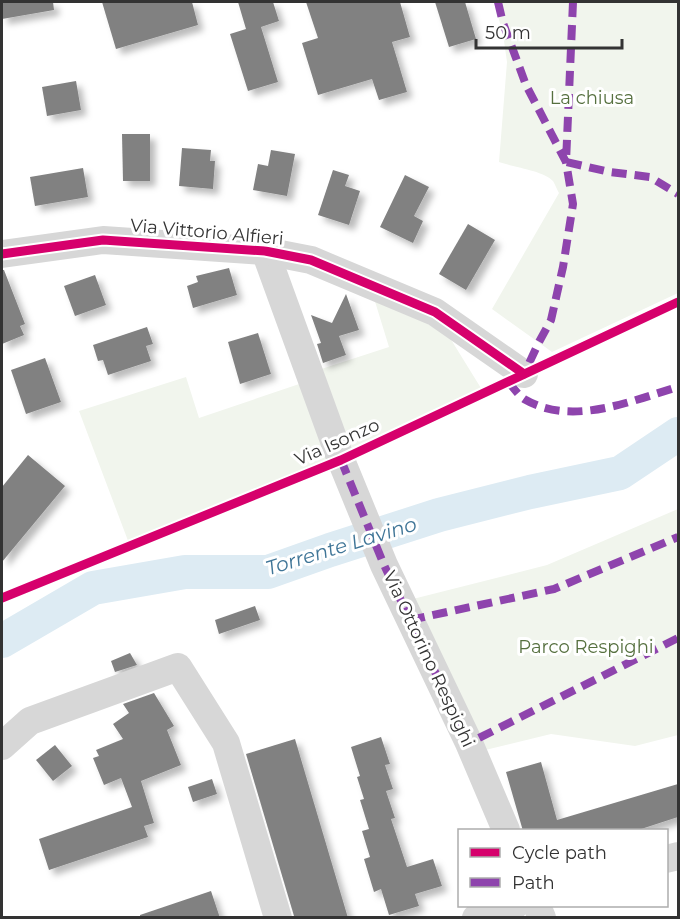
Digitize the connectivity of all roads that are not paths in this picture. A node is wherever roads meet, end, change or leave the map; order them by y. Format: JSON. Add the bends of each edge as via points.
{"nodes":[{"id":1,"x":265,"y":251,"type":"junction"},
{"id":2,"x":2,"y":254,"type":"edge"},
{"id":3,"x":524,"y":374,"type":"dead end"},
{"id":4,"x":2,"y":746,"type":"edge"},
{"id":5,"x":505,"y":829,"type":"edge"},
{"id":6,"x":511,"y":907,"type":"edge"},
{"id":7,"x":278,"y":918,"type":"edge"},
{"id":8,"x":476,"y":918,"type":"edge"}],
"edges":[{"from":1,"to":2,"type":"street","name":"Via Vittorio Alfieri","via":[[103,240]]},
{"from":1,"to":3,"type":"street","name":"Via Vittorio Alfieri","via":[[310,260],[435,312]]},
{"from":1,"to":5,"type":"street","name":"Via Ottorino Respighi","via":[[340,460]]},
{"from":4,"to":7,"type":"street","via":[[30,722],[177,667],[226,743]]},
{"from":6,"to":8,"type":"street"}]}
